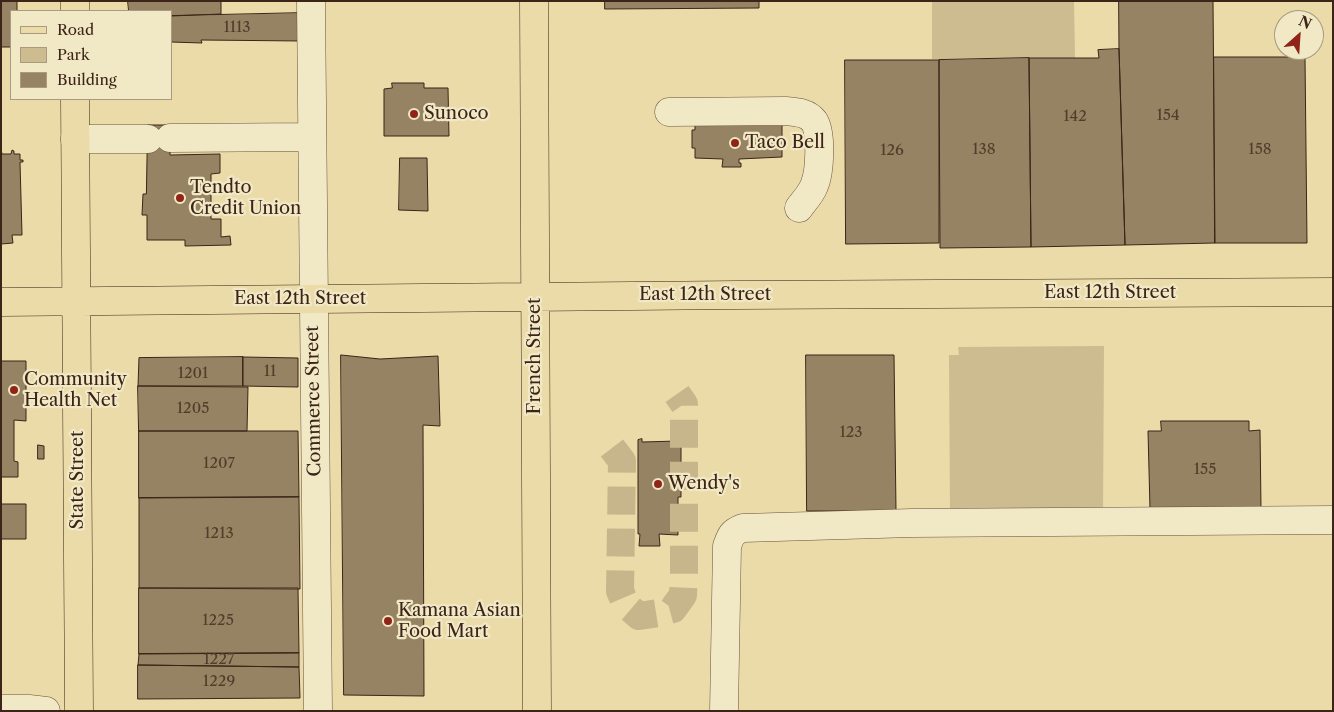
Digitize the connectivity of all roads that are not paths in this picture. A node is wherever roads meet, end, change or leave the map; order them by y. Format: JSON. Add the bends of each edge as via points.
{"nodes":[{"id":1,"x":310,"y":1,"type":"edge"},
{"id":2,"x":534,"y":1,"type":"edge"},
{"id":3,"x":75,"y":100,"type":"edge"},
{"id":4,"x":669,"y":112,"type":"dead end"},
{"id":5,"x":312,"y":137,"type":"junction"},
{"id":6,"x":76,"y":139,"type":"junction"},
{"id":7,"x":799,"y":208,"type":"dead end"},
{"id":8,"x":1333,"y":292,"type":"edge"},
{"id":9,"x":535,"y":297,"type":"junction"},
{"id":10,"x":313,"y":299,"type":"junction"},
{"id":11,"x":76,"y":301,"type":"junction"},
{"id":12,"x":1,"y":302,"type":"edge"},
{"id":13,"x":1333,"y":520,"type":"edge"},
{"id":14,"x":1,"y":709,"type":"edge"},
{"id":15,"x":46,"y":711,"type":"edge"},
{"id":16,"x":80,"y":711,"type":"edge"},
{"id":17,"x":318,"y":711,"type":"edge"},
{"id":18,"x":537,"y":711,"type":"edge"},
{"id":19,"x":724,"y":711,"type":"edge"}],
"edges":[{"from":1,"to":5,"type":"street","name":"Commerce Street"},
{"from":2,"to":9,"type":"main road","name":"French Street"},
{"from":3,"to":6,"type":"main road","name":"State Street"},
{"from":4,"to":7,"type":"street","via":[[785,111],[808,116],[817,130],[819,166],[814,186]]},
{"from":5,"to":6,"type":"street"},
{"from":5,"to":10,"type":"street","name":"Commerce Street"},
{"from":6,"to":11,"type":"main road","name":"State Street"},
{"from":8,"to":9,"type":"main road","name":"East 12th Street"},
{"from":9,"to":10,"type":"main road","name":"East 12th Street"},
{"from":9,"to":18,"type":"main road","name":"French Street"},
{"from":10,"to":11,"type":"main road","name":"East 12th Street"},
{"from":10,"to":17,"type":"street","name":"Commerce Street"},
{"from":11,"to":12,"type":"main road","name":"East 12th Street"},
{"from":11,"to":16,"type":"main road","name":"State Street"},
{"from":13,"to":19,"type":"street","via":[[912,523],[743,528],[731,535],[727,546]]},
{"from":14,"to":15,"type":"street"}]}
